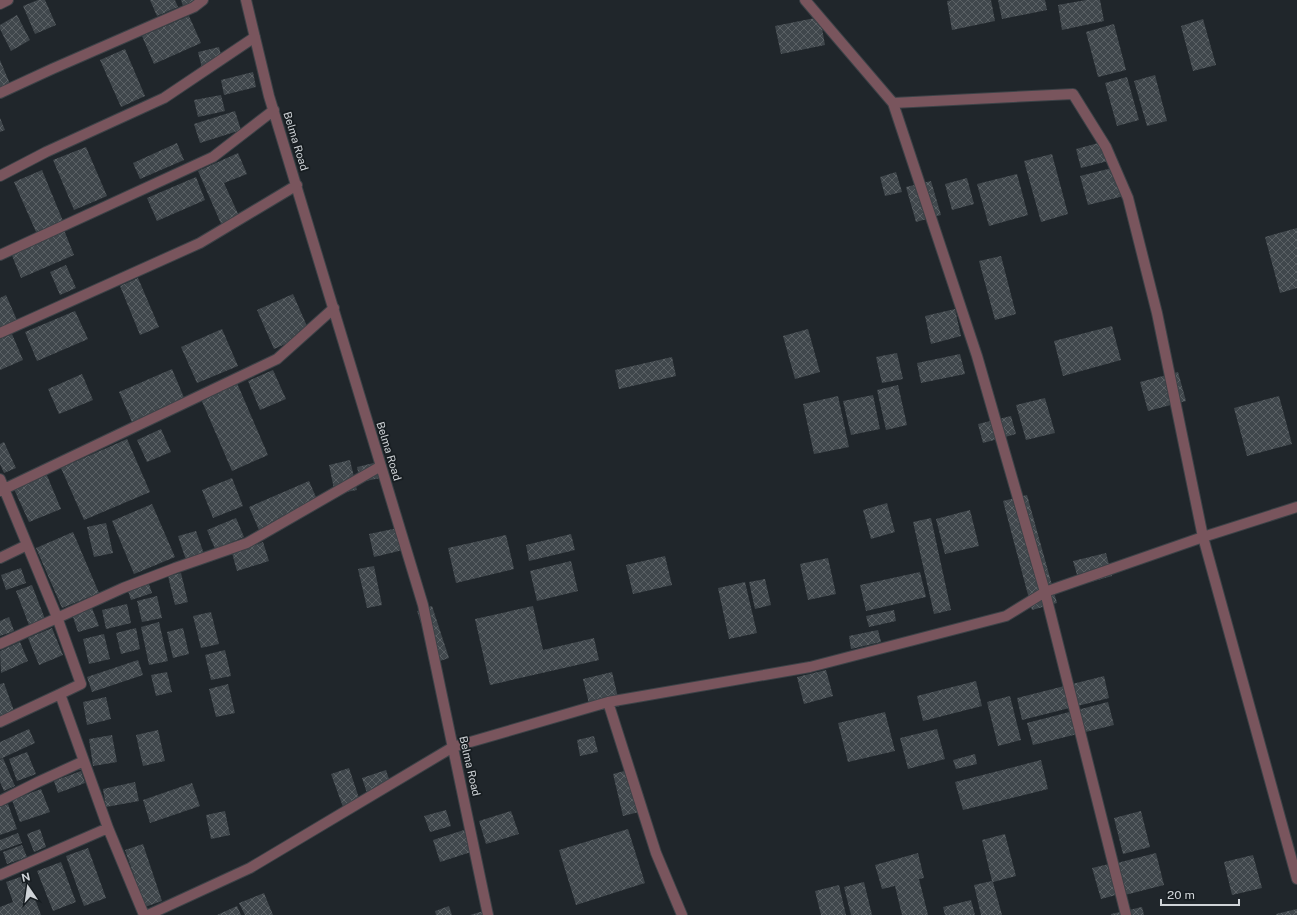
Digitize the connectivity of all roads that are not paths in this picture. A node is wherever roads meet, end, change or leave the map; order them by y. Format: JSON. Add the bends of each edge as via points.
{"nodes":[{"id":1,"x":8,"y":0,"type":"edge"},
{"id":2,"x":203,"y":0,"type":"edge"},
{"id":3,"x":246,"y":0,"type":"edge"},
{"id":4,"x":805,"y":0,"type":"edge"},
{"id":5,"x":0,"y":4,"type":"edge"},
{"id":6,"x":255,"y":37,"type":"junction"},
{"id":7,"x":0,"y":93,"type":"edge"},
{"id":8,"x":893,"y":103,"type":"junction"},
{"id":9,"x":274,"y":110,"type":"junction"},
{"id":10,"x":0,"y":176,"type":"edge"},
{"id":11,"x":297,"y":185,"type":"junction"},
{"id":12,"x":0,"y":255,"type":"edge"},
{"id":13,"x":334,"y":308,"type":"junction"},
{"id":14,"x":0,"y":332,"type":"edge"},
{"id":15,"x":381,"y":466,"type":"junction"},
{"id":16,"x":0,"y":479,"type":"edge"},
{"id":17,"x":2,"y":490,"type":"edge"},
{"id":18,"x":1297,"y":507,"type":"edge"},
{"id":19,"x":1203,"y":537,"type":"junction"},
{"id":20,"x":27,"y":545,"type":"junction"},
{"id":21,"x":0,"y":558,"type":"edge"},
{"id":22,"x":1045,"y":592,"type":"junction"},
{"id":23,"x":57,"y":617,"type":"junction"},
{"id":24,"x":0,"y":644,"type":"edge"},
{"id":25,"x":60,"y":694,"type":"junction"},
{"id":26,"x":608,"y":702,"type":"junction"},
{"id":27,"x":0,"y":722,"type":"edge"},
{"id":28,"x":453,"y":747,"type":"junction"},
{"id":29,"x":84,"y":761,"type":"junction"},
{"id":30,"x":0,"y":801,"type":"edge"},
{"id":31,"x":108,"y":828,"type":"junction"},
{"id":32,"x":0,"y":875,"type":"edge"},
{"id":33,"x":1297,"y":879,"type":"edge"},
{"id":34,"x":144,"y":915,"type":"edge"},
{"id":35,"x":148,"y":915,"type":"edge"},
{"id":36,"x":488,"y":915,"type":"edge"},
{"id":37,"x":682,"y":915,"type":"edge"},
{"id":38,"x":1126,"y":915,"type":"edge"}],
"edges":[{"from":1,"to":5,"type":"street"},
{"from":2,"to":7,"type":"street","via":[[194,7]]},
{"from":3,"to":6,"type":"street","name":"Belma Road"},
{"from":4,"to":8,"type":"street"},
{"from":6,"to":9,"type":"street","name":"Belma Road"},
{"from":6,"to":10,"type":"street","via":[[164,98]]},
{"from":8,"to":19,"type":"street","via":[[1073,94],[1106,147],[1128,198],[1157,313]]},
{"from":8,"to":22,"type":"street","via":[[977,356]]},
{"from":9,"to":11,"type":"street","name":"Belma Road"},
{"from":9,"to":12,"type":"street","via":[[213,157]]},
{"from":11,"to":13,"type":"street","name":"Belma Road"},
{"from":11,"to":14,"type":"street","via":[[200,243]]},
{"from":13,"to":15,"type":"street","name":"Belma Road"},
{"from":13,"to":17,"type":"street","via":[[277,359]]},
{"from":15,"to":23,"type":"street","via":[[247,543],[160,574]]},
{"from":15,"to":28,"type":"street","name":"Belma Road","via":[[423,605]]},
{"from":16,"to":17,"type":"street"},
{"from":17,"to":20,"type":"street"},
{"from":18,"to":19,"type":"street"},
{"from":19,"to":22,"type":"street"},
{"from":19,"to":33,"type":"street"},
{"from":20,"to":21,"type":"street"},
{"from":20,"to":23,"type":"street"},
{"from":22,"to":26,"type":"street","via":[[1006,616],[810,667]]},
{"from":22,"to":38,"type":"street"},
{"from":23,"to":24,"type":"street"},
{"from":23,"to":25,"type":"street","via":[[81,684]]},
{"from":25,"to":27,"type":"street"},
{"from":25,"to":29,"type":"street"},
{"from":26,"to":28,"type":"street"},
{"from":26,"to":37,"type":"street","via":[[656,853]]},
{"from":28,"to":35,"type":"street","via":[[250,868]]},
{"from":28,"to":36,"type":"street","name":"Belma Road"},
{"from":29,"to":30,"type":"street"},
{"from":29,"to":31,"type":"street"},
{"from":31,"to":32,"type":"street"},
{"from":31,"to":34,"type":"street"}]}
